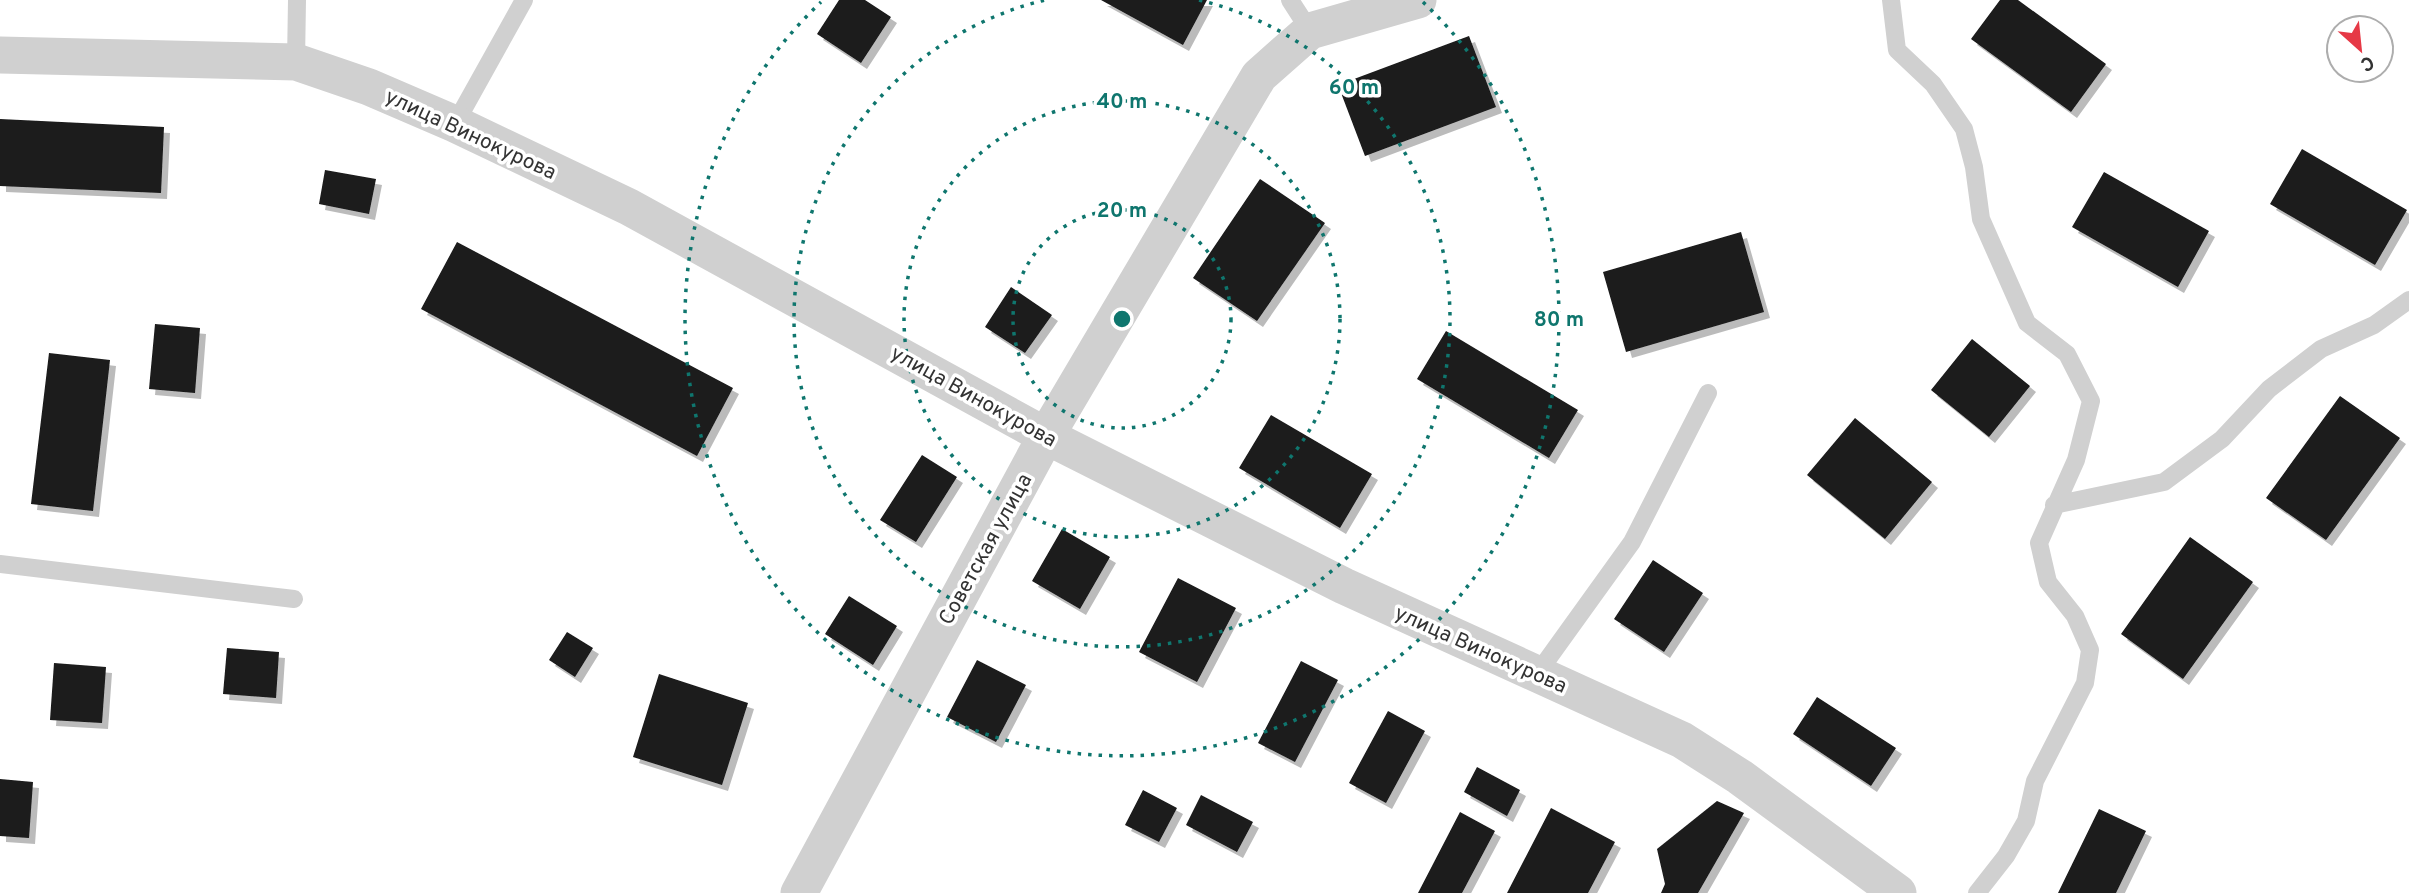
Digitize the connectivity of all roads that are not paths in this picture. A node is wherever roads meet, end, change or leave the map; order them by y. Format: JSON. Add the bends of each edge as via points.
{"nodes":[{"id":1,"x":297,"y":0,"type":"edge"},
{"id":2,"x":524,"y":0,"type":"edge"},
{"id":3,"x":1290,"y":0,"type":"edge"},
{"id":4,"x":1418,"y":0,"type":"edge"},
{"id":5,"x":1891,"y":0,"type":"edge"},
{"id":6,"x":1310,"y":31,"type":"junction"},
{"id":7,"x":0,"y":55,"type":"edge"},
{"id":8,"x":296,"y":62,"type":"junction"},
{"id":9,"x":455,"y":124,"type":"junction"},
{"id":10,"x":2409,"y":300,"type":"edge"},
{"id":11,"x":1708,"y":393,"type":"dead end"},
{"id":12,"x":1046,"y":436,"type":"junction"},
{"id":13,"x":2054,"y":505,"type":"junction"},
{"id":14,"x":0,"y":564,"type":"edge"},
{"id":15,"x":294,"y":599,"type":"dead end"},
{"id":16,"x":1537,"y":674,"type":"junction"},
{"id":17,"x":799,"y":893,"type":"edge"},
{"id":18,"x":1898,"y":893,"type":"edge"},
{"id":19,"x":1977,"y":893,"type":"edge"}],
"edges":[{"from":1,"to":8,"type":"lane"},
{"from":2,"to":9,"type":"lane"},
{"from":3,"to":6,"type":"lane"},
{"from":4,"to":6,"type":"street","name":"Советская улица"},
{"from":5,"to":13,"type":"lane","via":[[1897,50],[1933,83],[1964,128],[1980,219],[2027,323],[2067,354],[2091,401],[2076,460]]},
{"from":6,"to":12,"type":"street","name":"Советская улица","via":[[1259,76]]},
{"from":7,"to":8,"type":"street","name":"улица Винокурова"},
{"from":8,"to":9,"type":"street","name":"улица Винокурова"},
{"from":9,"to":12,"type":"street","name":"улица Винокурова","via":[[629,207]]},
{"from":10,"to":13,"type":"lane","via":[[2374,324],[2321,349],[2269,389],[2222,439],[2164,482]]},
{"from":11,"to":16,"type":"lane","via":[[1632,542]]},
{"from":12,"to":16,"type":"street","name":"улица Винокурова","via":[[1344,586]]},
{"from":12,"to":17,"type":"street","name":"Советская улица"},
{"from":13,"to":19,"type":"lane","via":[[2039,543],[2048,582],[2075,616],[2090,650],[2085,684],[2035,781],[2026,821]]},
{"from":14,"to":15,"type":"lane"},
{"from":16,"to":18,"type":"street","name":"улица Винокурова","via":[[1682,740]]}]}
